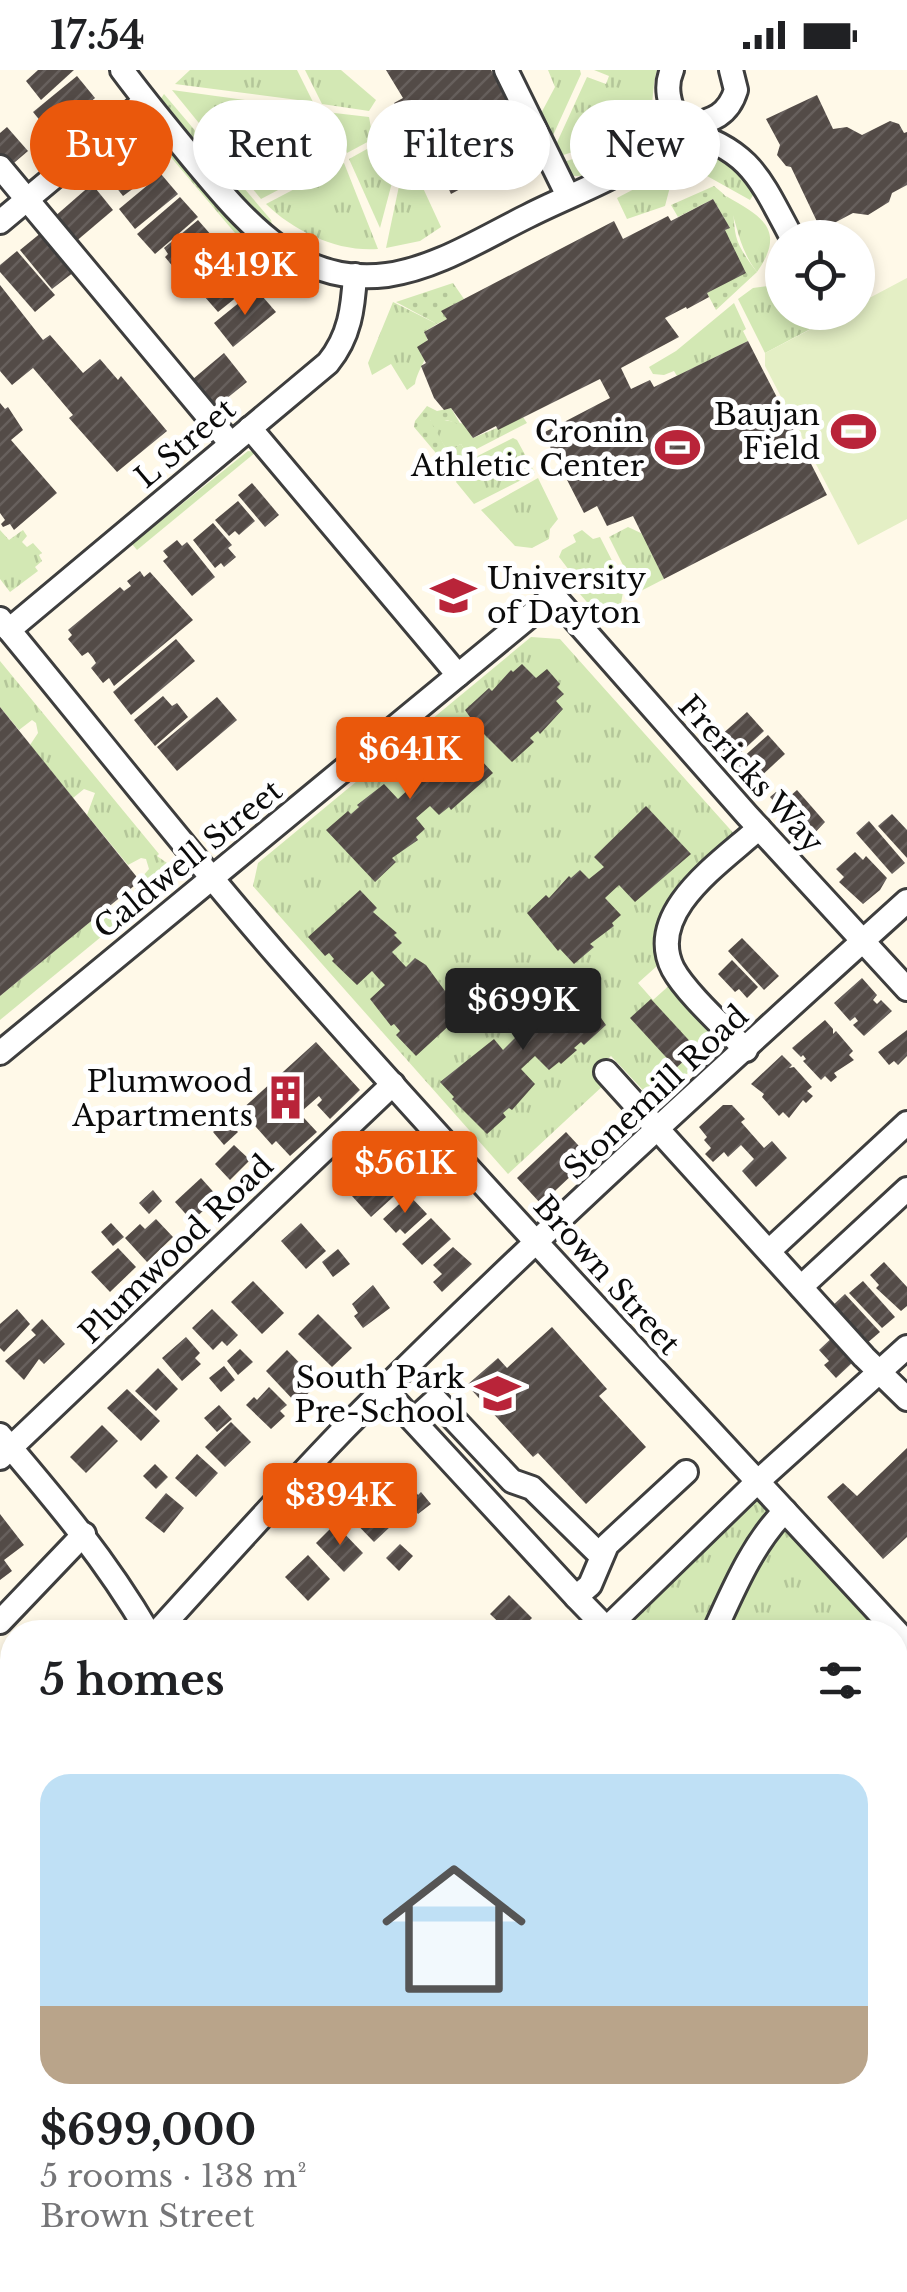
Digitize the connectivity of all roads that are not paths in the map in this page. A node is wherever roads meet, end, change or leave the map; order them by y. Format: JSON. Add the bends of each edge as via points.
{"nodes":[{"id":1,"x":122,"y":70,"type":"edge"},
{"id":2,"x":506,"y":70,"type":"edge"},
{"id":3,"x":672,"y":70,"type":"edge"},
{"id":4,"x":731,"y":70,"type":"edge"},
{"id":5,"x":144,"y":100,"type":"edge"},
{"id":6,"x":669,"y":100,"type":"edge"},
{"id":7,"x":720,"y":115,"type":"edge"},
{"id":8,"x":173,"y":135,"type":"edge"},
{"id":9,"x":720,"y":144,"type":"edge"},
{"id":10,"x":0,"y":167,"type":"edge"},
{"id":11,"x":38,"y":190,"type":"edge"},
{"id":12,"x":581,"y":190,"type":"edge"},
{"id":13,"x":568,"y":196,"type":"junction"},
{"id":14,"x":26,"y":200,"type":"junction"},
{"id":15,"x":783,"y":220,"type":"edge"},
{"id":16,"x":0,"y":222,"type":"edge"},
{"id":17,"x":355,"y":275,"type":"junction"},
{"id":18,"x":250,"y":428,"type":"junction"},
{"id":19,"x":231,"y":444,"type":"junction"},
{"id":20,"x":554,"y":596,"type":"joint"},
{"id":21,"x":5,"y":624,"type":"edge"},
{"id":22,"x":458,"y":676,"type":"junction"},
{"id":23,"x":758,"y":828,"type":"junction"},
{"id":24,"x":212,"y":877,"type":"junction"},
{"id":25,"x":907,"y":901,"type":"edge"},
{"id":26,"x":863,"y":941,"type":"junction"},
{"id":27,"x":907,"y":990,"type":"edge"},
{"id":28,"x":746,"y":1050,"type":"junction"},
{"id":29,"x":0,"y":1053,"type":"edge"},
{"id":30,"x":606,"y":1072,"type":"dead end"},
{"id":31,"x":394,"y":1084,"type":"junction"},
{"id":32,"x":907,"y":1123,"type":"edge"},
{"id":33,"x":658,"y":1130,"type":"junction"},
{"id":34,"x":907,"y":1190,"type":"edge"},
{"id":35,"x":538,"y":1241,"type":"junction"},
{"id":36,"x":769,"y":1250,"type":"junction"},
{"id":37,"x":801,"y":1286,"type":"junction"},
{"id":38,"x":907,"y":1347,"type":"edge"},
{"id":39,"x":881,"y":1372,"type":"junction"},
{"id":40,"x":384,"y":1389,"type":"junction"},
{"id":41,"x":907,"y":1400,"type":"edge"},
{"id":42,"x":415,"y":1419,"type":"junction"},
{"id":43,"x":4,"y":1447,"type":"edge"},
{"id":44,"x":686,"y":1472,"type":"dead end"},
{"id":45,"x":756,"y":1482,"type":"junction"},
{"id":46,"x":785,"y":1511,"type":"junction"},
{"id":47,"x":84,"y":1534,"type":"junction"},
{"id":48,"x":600,"y":1555,"type":"junction"},
{"id":49,"x":576,"y":1597,"type":"junction"},
{"id":50,"x":2,"y":1620,"type":"edge"},
{"id":51,"x":141,"y":1620,"type":"edge"},
{"id":52,"x":168,"y":1620,"type":"edge"},
{"id":53,"x":596,"y":1620,"type":"edge"},
{"id":54,"x":616,"y":1620,"type":"edge"},
{"id":55,"x":720,"y":1620,"type":"edge"},
{"id":56,"x":887,"y":1620,"type":"edge"}],
"edges":[{"from":1,"to":5,"type":"street"},
{"from":2,"to":13,"type":"street"},
{"from":3,"to":6,"type":"street"},
{"from":4,"to":7,"type":"street","via":[[735,93]]},
{"from":8,"to":17,"type":"street","via":[[260,235],[304,261]]},
{"from":9,"to":15,"type":"street","via":[[748,164]]},
{"from":10,"to":14,"type":"street"},
{"from":11,"to":14,"type":"street"},
{"from":12,"to":13,"type":"street"},
{"from":13,"to":17,"type":"street","via":[[428,264],[384,276]]},
{"from":14,"to":16,"type":"street"},
{"from":14,"to":19,"type":"street"},
{"from":17,"to":18,"type":"street","name":"L Street","via":[[351,317],[334,355]]},
{"from":18,"to":19,"type":"street","name":"L Street"},
{"from":18,"to":22,"type":"street"},
{"from":19,"to":21,"type":"street","name":"L Street"},
{"from":20,"to":22,"type":"street","name":"Caldwell Street"},
{"from":20,"to":23,"type":"street","name":"Frericks Way"},
{"from":21,"to":24,"type":"street","name":"Brown Street"},
{"from":22,"to":24,"type":"street","name":"Caldwell Street"},
{"from":23,"to":26,"type":"street","name":"Frericks Way"},
{"from":23,"to":28,"type":"street","via":[[674,910],[666,941],[675,972]]},
{"from":24,"to":29,"type":"street","name":"Caldwell Street"},
{"from":24,"to":31,"type":"street","name":"Brown Street"},
{"from":25,"to":26,"type":"street","name":"Stonemill Road"},
{"from":26,"to":27,"type":"street","name":"Frericks Way"},
{"from":26,"to":28,"type":"street","name":"Stonemill Road"},
{"from":28,"to":33,"type":"street","name":"Stonemill Road"},
{"from":30,"to":33,"type":"street"},
{"from":31,"to":35,"type":"street","name":"Brown Street"},
{"from":31,"to":43,"type":"street","name":"Plumwood Road"},
{"from":32,"to":36,"type":"street"},
{"from":33,"to":35,"type":"street","name":"Stonemill Road"},
{"from":33,"to":36,"type":"street"},
{"from":34,"to":37,"type":"street"},
{"from":35,"to":40,"type":"street","name":"Stonemill Road"},
{"from":35,"to":45,"type":"street","name":"Brown Street"},
{"from":36,"to":37,"type":"street"},
{"from":37,"to":39,"type":"street"},
{"from":38,"to":39,"type":"street"},
{"from":39,"to":41,"type":"street"},
{"from":39,"to":45,"type":"street"},
{"from":40,"to":42,"type":"street"},
{"from":40,"to":52,"type":"street","name":"Stonemill Road"},
{"from":42,"to":48,"type":"street","via":[[436,1400],[512,1481],[532,1488]]},
{"from":42,"to":49,"type":"street"},
{"from":43,"to":47,"type":"street"},
{"from":44,"to":48,"type":"street"},
{"from":45,"to":46,"type":"street","name":"Brown Street"},
{"from":45,"to":54,"type":"street"},
{"from":46,"to":55,"type":"street","via":[[756,1549]]},
{"from":46,"to":56,"type":"street","name":"Brown Street"},
{"from":47,"to":50,"type":"street"},
{"from":47,"to":51,"type":"street"},
{"from":48,"to":49,"type":"street","via":[[590,1585]]},
{"from":49,"to":53,"type":"street"}]}
